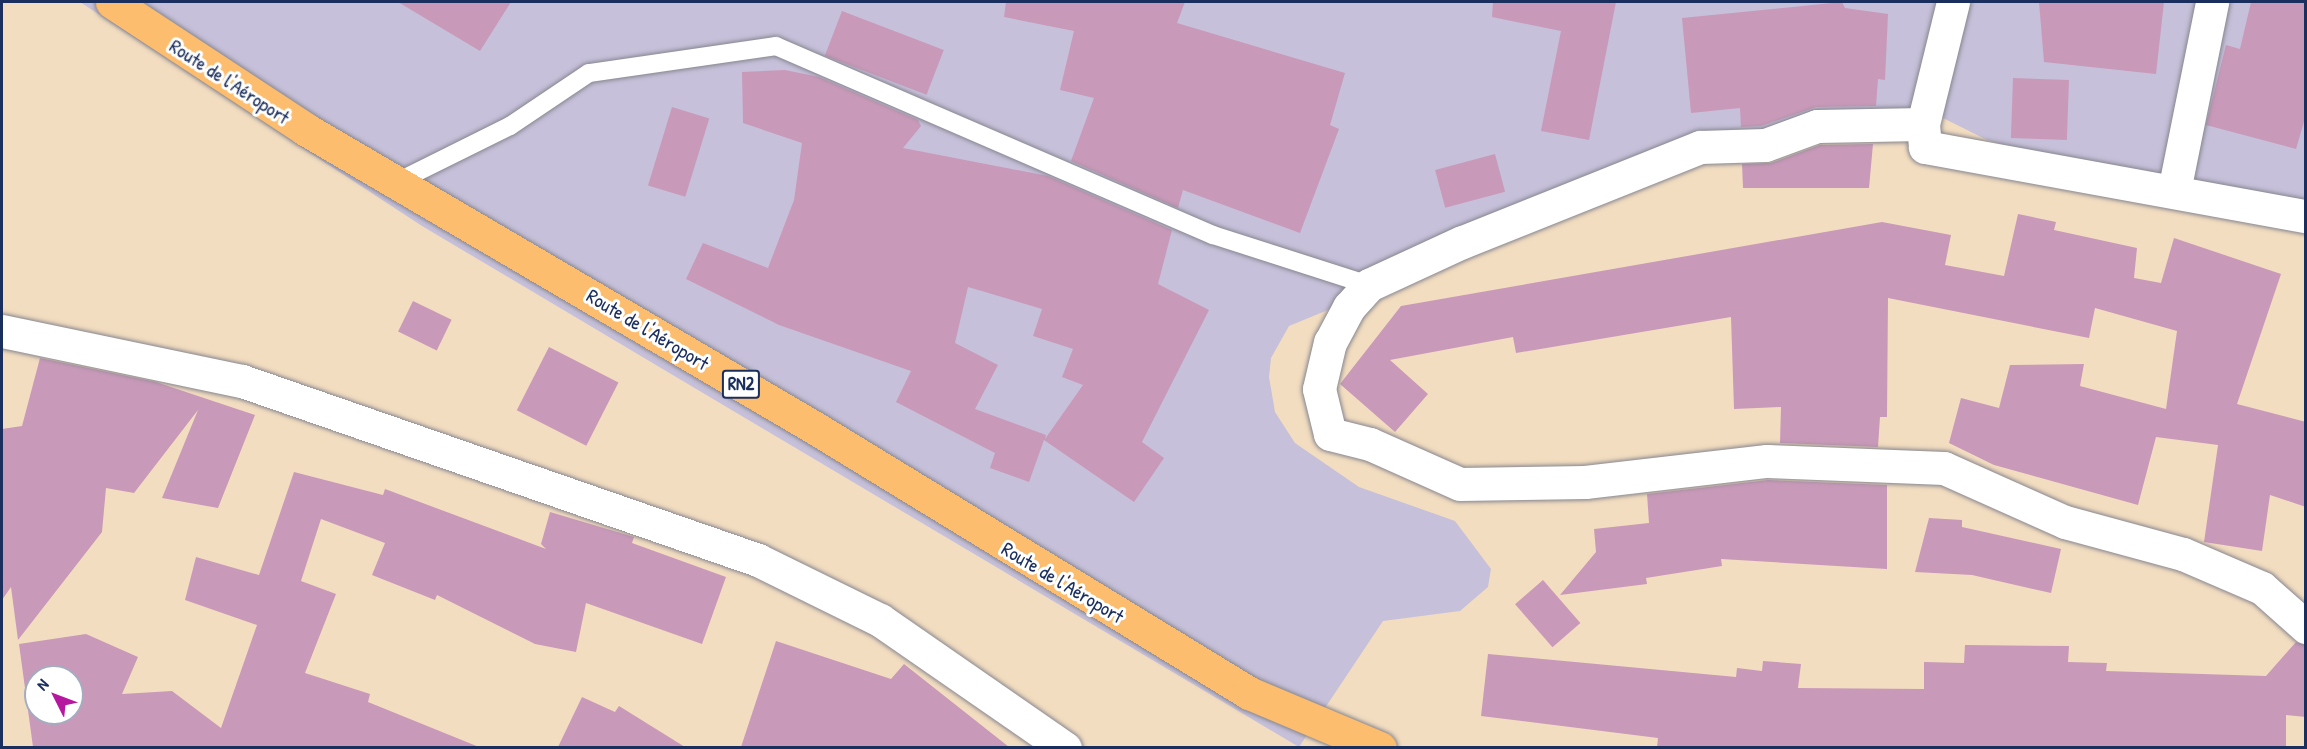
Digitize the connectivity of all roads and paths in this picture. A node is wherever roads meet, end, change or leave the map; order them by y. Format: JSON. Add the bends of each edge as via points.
{"nodes":[{"id":1,"x":112,"y":2,"type":"edge"},
{"id":2,"x":1953,"y":2,"type":"edge"},
{"id":3,"x":2212,"y":2,"type":"edge"},
{"id":4,"x":1923,"y":124,"type":"junction"},
{"id":5,"x":399,"y":181,"type":"junction"},
{"id":6,"x":2174,"y":191,"type":"junction"},
{"id":7,"x":2306,"y":216,"type":"edge"},
{"id":8,"x":1369,"y":285,"type":"junction"},
{"id":9,"x":2,"y":331,"type":"edge"},
{"id":10,"x":2306,"y":627,"type":"edge"},
{"id":11,"x":1065,"y":747,"type":"edge"},
{"id":12,"x":1380,"y":747,"type":"edge"}],
"edges":[{"from":1,"to":5,"type":"highway","name":"Route de l'Aéroport","number":"RN2","via":[[213,73]]},
{"from":2,"to":4,"type":"street"},
{"from":3,"to":6,"type":"street"},
{"from":4,"to":6,"type":"street","via":[[1925,147]]},
{"from":4,"to":8,"type":"street","via":[[1817,126],[1765,145],[1700,147],[1462,242]]},
{"from":5,"to":8,"type":"lane","via":[[510,126],[589,73],[776,46],[1214,235]]},
{"from":5,"to":12,"type":"highway","name":"Route de l'Aéroport","number":"RN2","via":[[1249,693]]},
{"from":6,"to":7,"type":"street"},
{"from":8,"to":10,"type":"street","via":[[1349,307],[1330,342],[1319,390],[1330,434],[1370,444],[1460,484],[1586,482],[1767,461],[1944,468],[2066,522],[2183,554],[2262,588]]},
{"from":9,"to":11,"type":"street","via":[[242,381],[758,560],[880,620]]}]}
